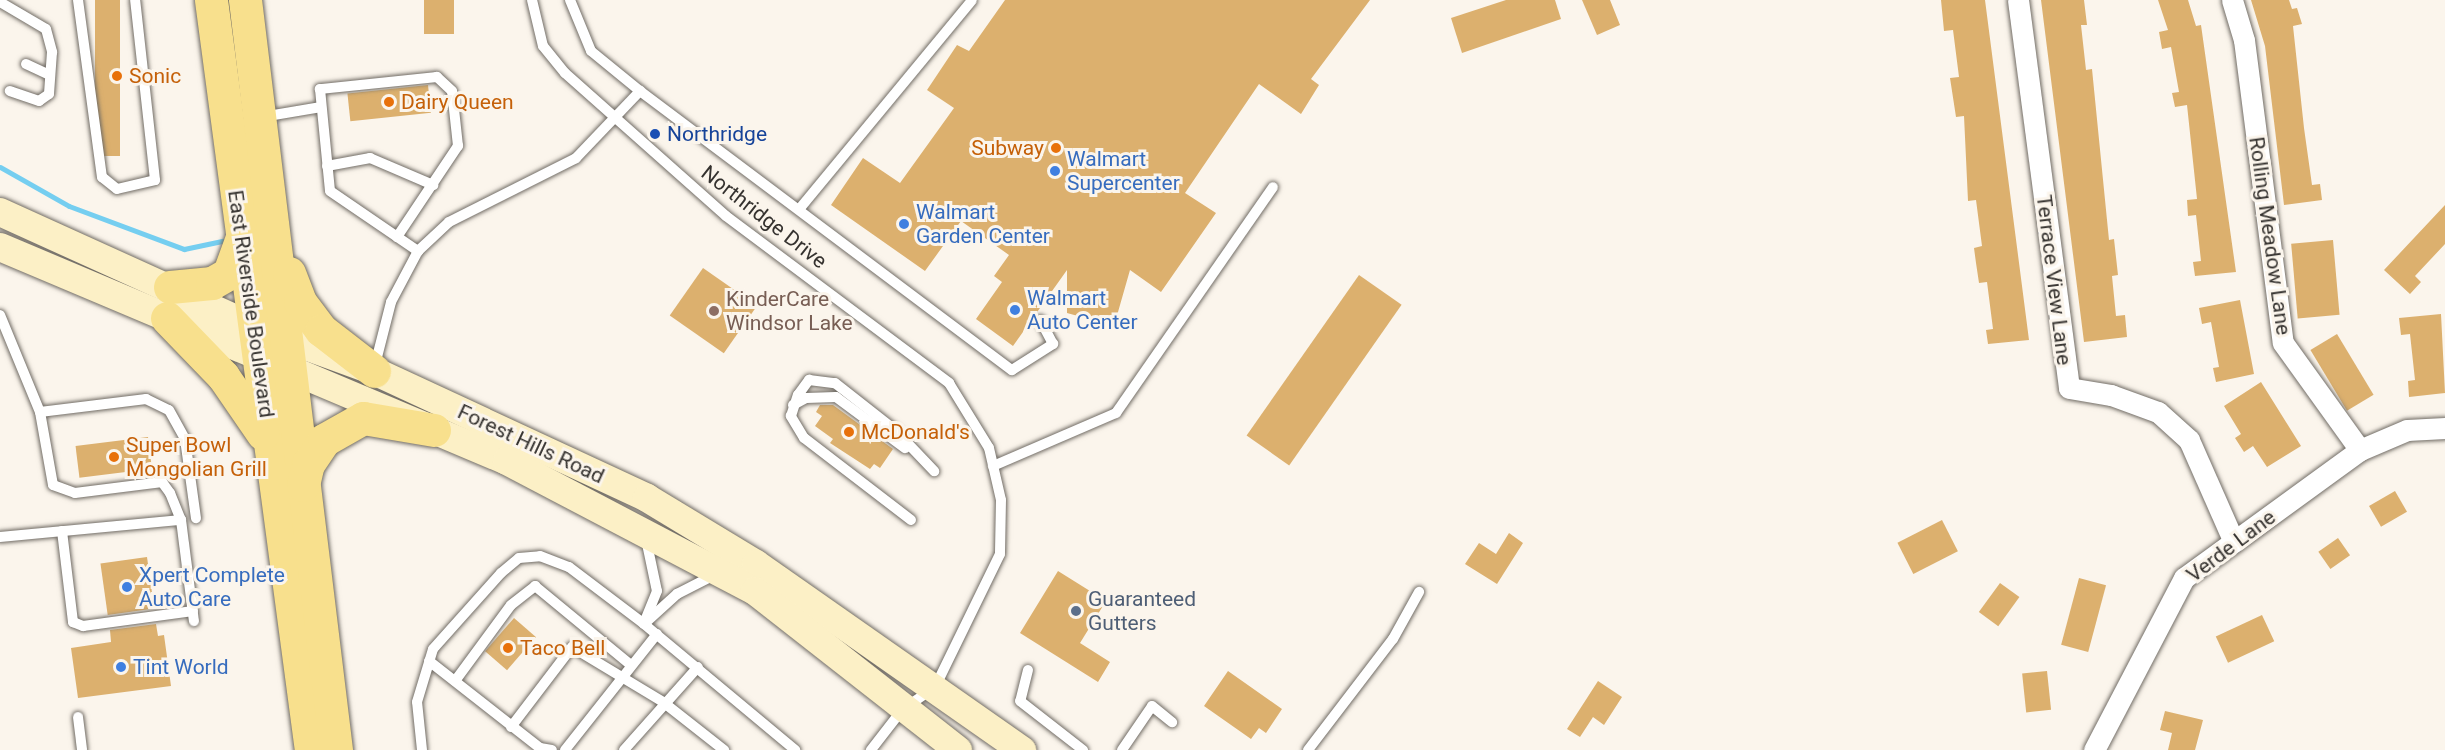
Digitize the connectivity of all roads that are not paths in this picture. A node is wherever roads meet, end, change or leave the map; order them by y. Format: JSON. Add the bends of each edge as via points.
{"nodes":[{"id":1,"x":78,"y":0,"type":"edge"},
{"id":2,"x":135,"y":0,"type":"edge"},
{"id":3,"x":211,"y":0,"type":"edge"},
{"id":4,"x":245,"y":0,"type":"edge"},
{"id":5,"x":531,"y":0,"type":"edge"},
{"id":6,"x":570,"y":0,"type":"edge"},
{"id":7,"x":972,"y":0,"type":"edge"},
{"id":8,"x":2018,"y":0,"type":"edge"},
{"id":9,"x":2232,"y":0,"type":"edge"},
{"id":10,"x":0,"y":2,"type":"edge"},
{"id":11,"x":26,"y":64,"type":"dead end"},
{"id":12,"x":50,"y":75,"type":"junction"},
{"id":13,"x":9,"y":91,"type":"dead end"},
{"id":14,"x":640,"y":91,"type":"junction"},
{"id":15,"x":321,"y":107,"type":"junction"},
{"id":16,"x":262,"y":117,"type":"junction"},
{"id":17,"x":615,"y":117,"type":"junction"},
{"id":18,"x":327,"y":166,"type":"junction"},
{"id":19,"x":433,"y":184,"type":"junction"},
{"id":20,"x":1273,"y":187,"type":"dead end"},
{"id":21,"x":271,"y":203,"type":"junction"},
{"id":22,"x":801,"y":207,"type":"junction"},
{"id":23,"x":0,"y":212,"type":"edge"},
{"id":24,"x":239,"y":216,"type":"junction"},
{"id":25,"x":397,"y":237,"type":"junction"},
{"id":26,"x":0,"y":247,"type":"edge"},
{"id":27,"x":418,"y":251,"type":"junction"},
{"id":28,"x":169,"y":303,"type":"junction"},
{"id":29,"x":0,"y":315,"type":"edge"},
{"id":30,"x":1040,"y":320,"type":"dead end"},
{"id":31,"x":255,"y":340,"type":"junction"},
{"id":32,"x":288,"y":356,"type":"junction"},
{"id":33,"x":374,"y":371,"type":"junction"},
{"id":34,"x":793,"y":405,"type":"junction"},
{"id":35,"x":40,"y":412,"type":"junction"},
{"id":36,"x":2445,"y":428,"type":"edge"},
{"id":37,"x":434,"y":430,"type":"junction"},
{"id":38,"x":2360,"y":450,"type":"junction"},
{"id":39,"x":272,"y":453,"type":"junction"},
{"id":40,"x":993,"y":466,"type":"junction"},
{"id":41,"x":302,"y":490,"type":"junction"},
{"id":42,"x":196,"y":518,"type":"dead end"},
{"id":43,"x":181,"y":520,"type":"junction"},
{"id":44,"x":911,"y":520,"type":"dead end"},
{"id":45,"x":62,"y":531,"type":"junction"},
{"id":46,"x":644,"y":533,"type":"junction"},
{"id":47,"x":0,"y":537,"type":"edge"},
{"id":48,"x":2234,"y":542,"type":"junction"},
{"id":49,"x":720,"y":573,"type":"junction"},
{"id":50,"x":1419,"y":592,"type":"dead end"},
{"id":51,"x":644,"y":624,"type":"junction"},
{"id":52,"x":657,"y":634,"type":"junction"},
{"id":53,"x":429,"y":661,"type":"junction"},
{"id":54,"x":631,"y":665,"type":"junction"},
{"id":55,"x":698,"y":667,"type":"junction"},
{"id":56,"x":1028,"y":670,"type":"dead end"},
{"id":57,"x":622,"y":675,"type":"junction"},
{"id":58,"x":454,"y":681,"type":"junction"},
{"id":59,"x":935,"y":687,"type":"junction"},
{"id":60,"x":663,"y":702,"type":"junction"},
{"id":61,"x":902,"y":711,"type":"junction"},
{"id":62,"x":78,"y":717,"type":"dead end"},
{"id":63,"x":1172,"y":722,"type":"dead end"},
{"id":64,"x":511,"y":726,"type":"junction"},
{"id":65,"x":82,"y":750,"type":"edge"},
{"id":66,"x":311,"y":750,"type":"edge"},
{"id":67,"x":336,"y":750,"type":"edge"},
{"id":68,"x":422,"y":750,"type":"edge"},
{"id":69,"x":552,"y":750,"type":"edge"},
{"id":70,"x":565,"y":750,"type":"edge"},
{"id":71,"x":624,"y":750,"type":"edge"},
{"id":72,"x":724,"y":750,"type":"edge"},
{"id":73,"x":795,"y":750,"type":"edge"},
{"id":74,"x":872,"y":750,"type":"edge"},
{"id":75,"x":958,"y":750,"type":"edge"},
{"id":76,"x":1022,"y":750,"type":"edge"},
{"id":77,"x":1083,"y":750,"type":"edge"},
{"id":78,"x":1122,"y":750,"type":"edge"},
{"id":79,"x":1308,"y":750,"type":"edge"},
{"id":80,"x":2094,"y":750,"type":"edge"}],
"edges":[{"from":1,"to":2,"type":"lane","via":[[102,177],[117,189],[155,180]]},
{"from":3,"to":24,"type":"main road","name":"East Riverside Boulevard"},
{"from":4,"to":16,"type":"main road","name":"East Riverside Boulevard"},
{"from":5,"to":17,"type":"lane","name":"Northridge Drive","via":[[543,46]]},
{"from":6,"to":14,"type":"lane","via":[[591,51]]},
{"from":7,"to":22,"type":"lane"},
{"from":8,"to":48,"type":"street","name":"Terrace View Lane","via":[[2068,388],[2111,395],[2158,412],[2189,440]]},
{"from":9,"to":38,"type":"street","name":"Rolling Meadow Lane","via":[[2244,40],[2283,343]]},
{"from":10,"to":12,"type":"lane","via":[[46,29]]},
{"from":11,"to":12,"type":"lane"},
{"from":12,"to":13,"type":"lane","via":[[49,94],[39,101]]},
{"from":14,"to":17,"type":"lane"},
{"from":14,"to":22,"type":"lane"},
{"from":15,"to":16,"type":"lane"},
{"from":15,"to":18,"type":"lane"},
{"from":15,"to":19,"type":"lane","via":[[320,89],[437,77],[452,91],[458,146]]},
{"from":16,"to":21,"type":"main road","name":"East Riverside Boulevard"},
{"from":17,"to":27,"type":"lane","via":[[576,158],[449,222]]},
{"from":17,"to":40,"type":"lane","name":"Northridge Drive","via":[[726,216],[949,383],[989,448]]},
{"from":18,"to":19,"type":"lane","via":[[370,158]]},
{"from":18,"to":25,"type":"lane","via":[[330,191]]},
{"from":19,"to":25,"type":"lane"},
{"from":20,"to":40,"type":"lane","via":[[1116,413]]},
{"from":21,"to":32,"type":"main road","name":"East Riverside Boulevard"},
{"from":21,"to":33,"type":"main road","via":[[300,302],[321,330]]},
{"from":22,"to":30,"type":"lane","via":[[1012,370],[1053,344]]},
{"from":23,"to":28,"type":"street","name":"Forest Hills Road"},
{"from":24,"to":28,"type":"main road","via":[[240,248],[229,273]]},
{"from":24,"to":31,"type":"main road","name":"East Riverside Boulevard"},
{"from":25,"to":27,"type":"lane"},
{"from":26,"to":28,"type":"street","name":"Forest Hills Road"},
{"from":27,"to":33,"type":"lane","via":[[391,302]]},
{"from":28,"to":31,"type":"street","name":"Forest Hills Road"},
{"from":28,"to":39,"type":"main road","via":[[237,394]]},
{"from":29,"to":35,"type":"lane"},
{"from":31,"to":32,"type":"street","name":"Forest Hills Road"},
{"from":31,"to":39,"type":"main road","name":"East Riverside Boulevard"},
{"from":32,"to":33,"type":"street","name":"Forest Hills Road"},
{"from":32,"to":37,"type":"street","name":"Forest Hills Road"},
{"from":32,"to":41,"type":"main road","name":"East Riverside Boulevard"},
{"from":33,"to":59,"type":"street","name":"Forest Hills Road","via":[[647,498],[756,564]]},
{"from":34,"to":34,"type":"lane","via":[[809,380],[835,383],[895,429],[933,471],[836,398],[806,398]]},
{"from":34,"to":44,"type":"lane","via":[[794,425],[804,438]]},
{"from":35,"to":42,"type":"lane","via":[[146,399],[169,410],[185,439]]},
{"from":35,"to":43,"type":"lane","via":[[53,485],[75,493],[162,482]]},
{"from":36,"to":38,"type":"street","name":"Verde Lane","via":[[2407,430]]},
{"from":37,"to":41,"type":"main road","via":[[363,418],[324,440],[308,464]]},
{"from":37,"to":46,"type":"street","name":"Forest Hills Road","via":[[507,460]]},
{"from":38,"to":48,"type":"street","name":"Verde Lane"},
{"from":39,"to":66,"type":"main road","name":"East Riverside Boulevard"},
{"from":40,"to":59,"type":"lane","name":"Northridge Drive","via":[[1001,500],[1000,554]]},
{"from":41,"to":67,"type":"main road","name":"East Riverside Boulevard"},
{"from":43,"to":45,"type":"lane"},
{"from":43,"to":45,"type":"lane","via":[[194,616],[83,627],[73,622]]},
{"from":45,"to":47,"type":"lane"},
{"from":46,"to":49,"type":"street","name":"Forest Hills Road"},
{"from":46,"to":51,"type":"lane","via":[[657,591]]},
{"from":48,"to":80,"type":"street","name":"Verde Lane","via":[[2184,578]]},
{"from":49,"to":51,"type":"lane","via":[[677,594]]},
{"from":49,"to":61,"type":"street","name":"Forest Hills Road","via":[[755,591]]},
{"from":50,"to":79,"type":"lane","via":[[1393,639]]},
{"from":51,"to":52,"type":"lane"},
{"from":51,"to":53,"type":"lane","via":[[569,567],[540,556],[519,558],[450,628]]},
{"from":52,"to":54,"type":"lane"},
{"from":52,"to":55,"type":"lane"},
{"from":53,"to":58,"type":"lane"},
{"from":53,"to":68,"type":"lane","via":[[417,702]]},
{"from":54,"to":57,"type":"lane"},
{"from":54,"to":58,"type":"lane","via":[[536,586],[511,605]]},
{"from":55,"to":60,"type":"lane"},
{"from":55,"to":73,"type":"lane"},
{"from":56,"to":77,"type":"lane","via":[[1020,701]]},
{"from":57,"to":60,"type":"lane"},
{"from":57,"to":64,"type":"lane","via":[[572,646]]},
{"from":57,"to":70,"type":"lane"},
{"from":58,"to":64,"type":"lane"},
{"from":59,"to":61,"type":"lane"},
{"from":59,"to":76,"type":"street","name":"Forest Hills Road"},
{"from":60,"to":71,"type":"lane"},
{"from":60,"to":72,"type":"lane"},
{"from":61,"to":74,"type":"lane"},
{"from":61,"to":75,"type":"street","name":"Forest Hills Road"},
{"from":62,"to":65,"type":"lane"},
{"from":63,"to":78,"type":"lane","via":[[1152,706]]},
{"from":64,"to":69,"type":"lane","via":[[540,748]]}]}
